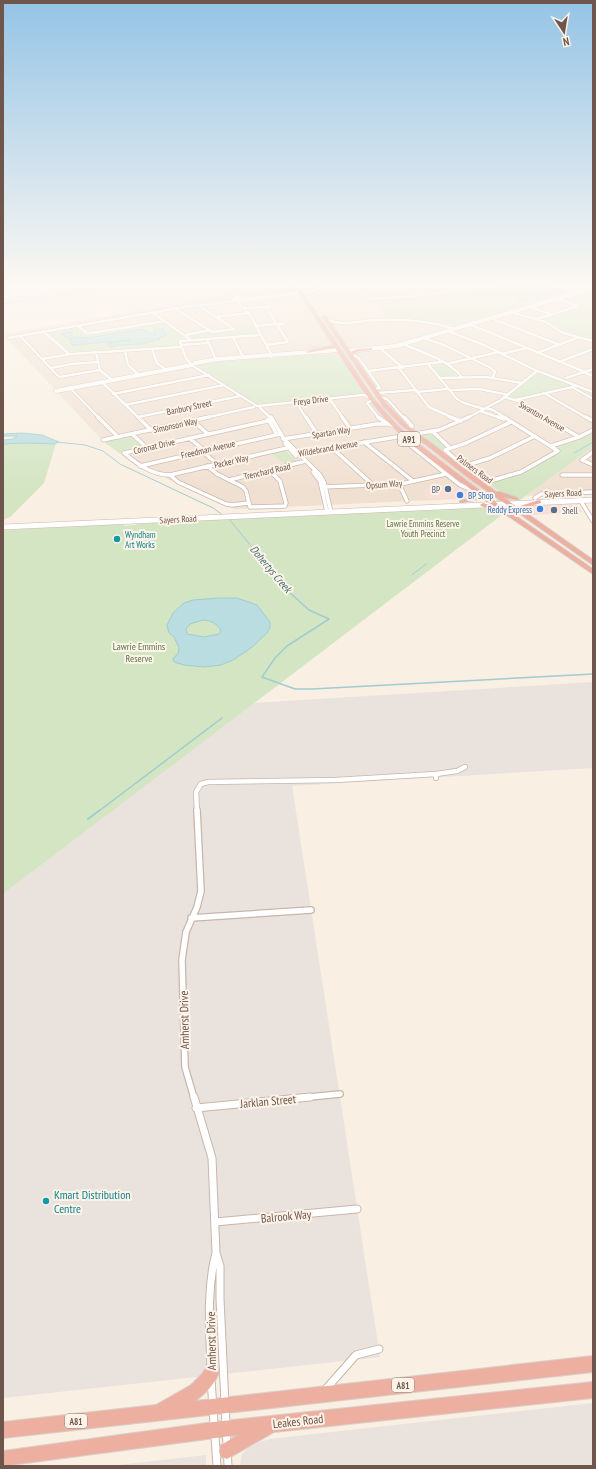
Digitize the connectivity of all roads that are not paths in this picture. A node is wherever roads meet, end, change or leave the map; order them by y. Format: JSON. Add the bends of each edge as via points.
{"nodes":[{"id":1,"x":37,"y":354,"type":"edge"},
{"id":2,"x":69,"y":354,"type":"joint"},
{"id":3,"x":75,"y":354,"type":"edge"},
{"id":4,"x":96,"y":354,"type":"edge"},
{"id":5,"x":126,"y":354,"type":"edge"},
{"id":6,"x":154,"y":354,"type":"edge"},
{"id":7,"x":184,"y":354,"type":"edge"},
{"id":8,"x":213,"y":354,"type":"edge"},
{"id":9,"x":241,"y":354,"type":"edge"},
{"id":10,"x":294,"y":354,"type":"edge"},
{"id":11,"x":306,"y":354,"type":"edge"},
{"id":12,"x":332,"y":354,"type":"edge"},
{"id":13,"x":341,"y":354,"type":"edge"},
{"id":14,"x":350,"y":354,"type":"edge"},
{"id":15,"x":352,"y":354,"type":"edge"},
{"id":16,"x":386,"y":354,"type":"edge"},
{"id":17,"x":423,"y":354,"type":"edge"},
{"id":18,"x":462,"y":354,"type":"edge"},
{"id":19,"x":491,"y":354,"type":"edge"},
{"id":20,"x":501,"y":354,"type":"edge"},
{"id":21,"x":538,"y":354,"type":"edge"},
{"id":22,"x":583,"y":354,"type":"edge"},
{"id":23,"x":271,"y":356,"type":"junction"},
{"id":24,"x":243,"y":357,"type":"junction"},
{"id":25,"x":472,"y":358,"type":"junction"},
{"id":26,"x":42,"y":359,"type":"junction"},
{"id":27,"x":216,"y":360,"type":"junction"},
{"id":28,"x":345,"y":360,"type":"junction"},
{"id":29,"x":98,"y":362,"type":"junction"},
{"id":30,"x":441,"y":362,"type":"junction"},
{"id":31,"x":559,"y":362,"type":"junction"},
{"id":32,"x":194,"y":364,"type":"junction"},
{"id":33,"x":428,"y":364,"type":"junction"},
{"id":34,"x":446,"y":364,"type":"junction"},
{"id":35,"x":51,"y":368,"type":"junction"},
{"id":36,"x":398,"y":368,"type":"junction"},
{"id":37,"x":403,"y":368,"type":"junction"},
{"id":38,"x":593,"y":368,"type":"edge"},
{"id":39,"x":100,"y":370,"type":"junction"},
{"id":40,"x":166,"y":370,"type":"junction"},
{"id":41,"x":368,"y":371,"type":"junction"},
{"id":42,"x":536,"y":371,"type":"junction"},
{"id":43,"x":584,"y":372,"type":"junction"},
{"id":44,"x":139,"y":375,"type":"junction"},
{"id":45,"x":209,"y":375,"type":"junction"},
{"id":46,"x":461,"y":376,"type":"junction"},
{"id":47,"x":593,"y":376,"type":"edge"},
{"id":48,"x":493,"y":377,"type":"junction"},
{"id":49,"x":439,"y":378,"type":"junction"},
{"id":50,"x":112,"y":380,"type":"junction"},
{"id":51,"x":561,"y":380,"type":"junction"},
{"id":52,"x":102,"y":382,"type":"junction"},
{"id":53,"x":522,"y":383,"type":"junction"},
{"id":54,"x":224,"y":385,"type":"junction"},
{"id":55,"x":577,"y":386,"type":"junction"},
{"id":56,"x":70,"y":388,"type":"junction"},
{"id":57,"x":572,"y":388,"type":"junction"},
{"id":58,"x":449,"y":390,"type":"junction"},
{"id":59,"x":56,"y":391,"type":"dead end"},
{"id":60,"x":416,"y":391,"type":"junction"},
{"id":61,"x":593,"y":392,"type":"edge"},
{"id":62,"x":377,"y":393,"type":"junction"},
{"id":63,"x":544,"y":393,"type":"junction"},
{"id":64,"x":113,"y":394,"type":"junction"},
{"id":65,"x":508,"y":395,"type":"junction"},
{"id":66,"x":240,"y":396,"type":"junction"},
{"id":67,"x":354,"y":396,"type":"junction"},
{"id":68,"x":369,"y":396,"type":"junction"},
{"id":69,"x":329,"y":398,"type":"junction"},
{"id":70,"x":503,"y":398,"type":"junction"},
{"id":71,"x":593,"y":399,"type":"edge"},
{"id":72,"x":515,"y":400,"type":"junction"},
{"id":73,"x":296,"y":402,"type":"junction"},
{"id":74,"x":125,"y":405,"type":"junction"},
{"id":75,"x":257,"y":407,"type":"junction"},
{"id":76,"x":486,"y":408,"type":"junction"},
{"id":77,"x":479,"y":412,"type":"junction"},
{"id":78,"x":138,"y":417,"type":"junction"},
{"id":79,"x":503,"y":418,"type":"junction"},
{"id":80,"x":270,"y":420,"type":"junction"},
{"id":81,"x":460,"y":420,"type":"junction"},
{"id":82,"x":193,"y":421,"type":"junction"},
{"id":83,"x":593,"y":421,"type":"edge"},
{"id":84,"x":511,"y":422,"type":"junction"},
{"id":85,"x":384,"y":423,"type":"junction"},
{"id":86,"x":395,"y":426,"type":"junction"},
{"id":87,"x":350,"y":428,"type":"junction"},
{"id":88,"x":151,"y":430,"type":"junction"},
{"id":89,"x":593,"y":430,"type":"edge"},
{"id":90,"x":433,"y":432,"type":"junction"},
{"id":91,"x":132,"y":434,"type":"junction"},
{"id":92,"x":208,"y":434,"type":"junction"},
{"id":93,"x":278,"y":434,"type":"junction"},
{"id":94,"x":317,"y":434,"type":"junction"},
{"id":95,"x":415,"y":434,"type":"junction"},
{"id":96,"x":406,"y":436,"type":"junction"},
{"id":97,"x":535,"y":436,"type":"junction"},
{"id":98,"x":118,"y":437,"type":"junction"},
{"id":99,"x":579,"y":437,"type":"junction"},
{"id":100,"x":189,"y":438,"type":"junction"},
{"id":101,"x":283,"y":439,"type":"junction"},
{"id":102,"x":103,"y":440,"type":"dead end"},
{"id":103,"x":365,"y":442,"type":"junction"},
{"id":104,"x":414,"y":443,"type":"junction"},
{"id":105,"x":551,"y":446,"type":"junction"},
{"id":106,"x":146,"y":447,"type":"junction"},
{"id":107,"x":290,"y":447,"type":"junction"},
{"id":108,"x":331,"y":448,"type":"junction"},
{"id":109,"x":450,"y":448,"type":"junction"},
{"id":110,"x":203,"y":451,"type":"junction"},
{"id":111,"x":593,"y":452,"type":"edge"},
{"id":112,"x":296,"y":453,"type":"junction"},
{"id":113,"x":304,"y":462,"type":"junction"},
{"id":114,"x":217,"y":464,"type":"junction"},
{"id":115,"x":593,"y":465,"type":"edge"},
{"id":116,"x":140,"y":466,"type":"junction"},
{"id":117,"x":207,"y":466,"type":"junction"},
{"id":118,"x":464,"y":466,"type":"junction"},
{"id":119,"x":269,"y":470,"type":"junction"},
{"id":120,"x":446,"y":474,"type":"junction"},
{"id":121,"x":170,"y":475,"type":"junction"},
{"id":122,"x":562,"y":475,"type":"dead end"},
{"id":123,"x":593,"y":475,"type":"edge"},
{"id":124,"x":229,"y":480,"type":"junction"},
{"id":125,"x":413,"y":481,"type":"junction"},
{"id":126,"x":399,"y":484,"type":"junction"},
{"id":127,"x":373,"y":485,"type":"junction"},
{"id":128,"x":323,"y":487,"type":"junction"},
{"id":129,"x":487,"y":489,"type":"junction"},
{"id":130,"x":593,"y":492,"type":"edge"},
{"id":131,"x":480,"y":493,"type":"junction"},
{"id":132,"x":516,"y":499,"type":"junction"},
{"id":133,"x":593,"y":499,"type":"edge"},
{"id":134,"x":537,"y":500,"type":"junction"},
{"id":135,"x":580,"y":500,"type":"junction"},
{"id":136,"x":407,"y":501,"type":"dead end"},
{"id":137,"x":504,"y":501,"type":"junction"},
{"id":138,"x":462,"y":502,"type":"junction"},
{"id":139,"x":492,"y":502,"type":"junction"},
{"id":140,"x":248,"y":503,"type":"junction"},
{"id":141,"x":483,"y":504,"type":"junction"},
{"id":142,"x":354,"y":511,"type":"junction"},
{"id":143,"x":329,"y":512,"type":"junction"},
{"id":144,"x":515,"y":513,"type":"junction"},
{"id":145,"x":593,"y":520,"type":"edge"},
{"id":146,"x":3,"y":527,"type":"edge"},
{"id":147,"x":593,"y":563,"type":"edge"},
{"id":148,"x":593,"y":572,"type":"edge"},
{"id":149,"x":464,"y":767,"type":"dead end"},
{"id":150,"x":311,"y":910,"type":"dead end"},
{"id":151,"x":191,"y":918,"type":"junction"},
{"id":152,"x":340,"y":1094,"type":"dead end"},
{"id":153,"x":196,"y":1108,"type":"junction"},
{"id":154,"x":357,"y":1209,"type":"dead end"},
{"id":155,"x":215,"y":1222,"type":"junction"},
{"id":156,"x":216,"y":1253,"type":"junction"},
{"id":157,"x":379,"y":1349,"type":"dead end"},
{"id":158,"x":593,"y":1364,"type":"edge"},
{"id":159,"x":211,"y":1372,"type":"junction"},
{"id":160,"x":593,"y":1390,"type":"edge"},
{"id":161,"x":320,"y":1395,"type":"junction"},
{"id":162,"x":219,"y":1405,"type":"junction"},
{"id":163,"x":159,"y":1412,"type":"junction"},
{"id":164,"x":275,"y":1423,"type":"junction"},
{"id":165,"x":220,"y":1429,"type":"junction"},
{"id":166,"x":3,"y":1430,"type":"edge"},
{"id":167,"x":227,"y":1458,"type":"edge"},
{"id":168,"x":3,"y":1459,"type":"edge"},
{"id":169,"x":217,"y":1466,"type":"edge"}],
"edges":[{"from":1,"to":26,"type":"street"},
{"from":2,"to":3,"type":"street"},
{"from":2,"to":26,"type":"street"},
{"from":4,"to":29,"type":"street"},
{"from":5,"to":44,"type":"street","via":[[128,365]]},
{"from":6,"to":40,"type":"street","via":[[157,363]]},
{"from":7,"to":32,"type":"street"},
{"from":8,"to":27,"type":"street"},
{"from":9,"to":24,"type":"street"},
{"from":10,"to":23,"type":"main road"},
{"from":11,"to":23,"type":"main road"},
{"from":12,"to":28,"type":"highway"},
{"from":13,"to":28,"type":"highway","name":"Palmers Road","number":"A91"},
{"from":14,"to":62,"type":"highway","name":"Palmers Road","number":"A91"},
{"from":15,"to":41,"type":"street","name":"Palmers Road"},
{"from":16,"to":37,"type":"street"},
{"from":17,"to":30,"type":"street"},
{"from":18,"to":25,"type":"street"},
{"from":19,"to":25,"type":"street"},
{"from":20,"to":42,"type":"street"},
{"from":21,"to":31,"type":"street"},
{"from":22,"to":31,"type":"street"},
{"from":23,"to":24,"type":"main road"},
{"from":23,"to":32,"type":"main road"},
{"from":24,"to":27,"type":"main road"},
{"from":25,"to":34,"type":"street"},
{"from":25,"to":48,"type":"street","via":[[494,370]]},
{"from":26,"to":35,"type":"street"},
{"from":27,"to":32,"type":"main road"},
{"from":28,"to":68,"type":"highway","name":"Palmers Road","number":"A91"},
{"from":29,"to":35,"type":"street"},
{"from":29,"to":39,"type":"street"},
{"from":30,"to":33,"type":"street"},
{"from":30,"to":34,"type":"street"},
{"from":31,"to":43,"type":"street"},
{"from":32,"to":40,"type":"main road"},
{"from":32,"to":45,"type":"street"},
{"from":33,"to":37,"type":"street"},
{"from":33,"to":49,"type":"street"},
{"from":34,"to":46,"type":"street","via":[[458,371]]},
{"from":35,"to":39,"type":"street","via":[[62,377]]},
{"from":36,"to":37,"type":"street"},
{"from":36,"to":41,"type":"street"},
{"from":36,"to":60,"type":"street"},
{"from":38,"to":43,"type":"street"},
{"from":39,"to":50,"type":"street"},
{"from":40,"to":44,"type":"main road"},
{"from":41,"to":62,"type":"street","name":"Palmers Road","via":[[380,388]]},
{"from":42,"to":51,"type":"street"},
{"from":42,"to":53,"type":"street","name":"Wildebrand Avenue"},
{"from":43,"to":47,"type":"street"},
{"from":43,"to":51,"type":"street"},
{"from":44,"to":50,"type":"main road"},
{"from":45,"to":54,"type":"street"},
{"from":45,"to":64,"type":"street"},
{"from":46,"to":48,"type":"street"},
{"from":46,"to":49,"type":"street"},
{"from":48,"to":53,"type":"street"},
{"from":49,"to":58,"type":"street"},
{"from":50,"to":52,"type":"main road"},
{"from":51,"to":55,"type":"street"},
{"from":52,"to":56,"type":"main road"},
{"from":52,"to":64,"type":"street"},
{"from":53,"to":65,"type":"street","name":"Wildebrand Avenue"},
{"from":54,"to":66,"type":"street"},
{"from":54,"to":74,"type":"street"},
{"from":55,"to":57,"type":"street"},
{"from":55,"to":61,"type":"street"},
{"from":56,"to":59,"type":"main road"},
{"from":56,"to":98,"type":"street"},
{"from":57,"to":63,"type":"street"},
{"from":57,"to":71,"type":"street"},
{"from":58,"to":60,"type":"street"},
{"from":58,"to":65,"type":"street","via":[[480,389]]},
{"from":58,"to":76,"type":"street","via":[[460,401]]},
{"from":60,"to":62,"type":"street"},
{"from":60,"to":81,"type":"street","via":[[433,410]]},
{"from":62,"to":95,"type":"highway","name":"Palmers Road","number":"A91","via":[[393,414]]},
{"from":63,"to":72,"type":"street"},
{"from":63,"to":83,"type":"street"},
{"from":64,"to":74,"type":"street"},
{"from":65,"to":70,"type":"street","name":"Wildebrand Avenue"},
{"from":66,"to":75,"type":"street"},
{"from":66,"to":78,"type":"street","name":"Banbury Street"},
{"from":67,"to":68,"type":"street","name":"Freya Drive"},
{"from":67,"to":68,"type":"street","name":"Freya Drive"},
{"from":67,"to":69,"type":"street","name":"Freya Drive"},
{"from":68,"to":85,"type":"street","name":"Palmers Road","via":[[367,403]]},
{"from":68,"to":86,"type":"highway","name":"Palmers Road","number":"A91"},
{"from":69,"to":73,"type":"street","name":"Freya Drive"},
{"from":69,"to":87,"type":"street"},
{"from":70,"to":72,"type":"street","name":"Swanton Avenue"},
{"from":70,"to":76,"type":"street","name":"Wildebrand Avenue"},
{"from":72,"to":99,"type":"street","name":"Swanton Avenue"},
{"from":73,"to":75,"type":"street","name":"Freya Drive"},
{"from":73,"to":94,"type":"street"},
{"from":74,"to":78,"type":"street"},
{"from":75,"to":80,"type":"street"},
{"from":75,"to":82,"type":"street","name":"Simonson Way"},
{"from":76,"to":77,"type":"street","name":"Wildebrand Avenue"},
{"from":76,"to":79,"type":"street"},
{"from":77,"to":79,"type":"street"},
{"from":77,"to":81,"type":"street","name":"Wildebrand Avenue"},
{"from":78,"to":88,"type":"street"},
{"from":79,"to":84,"type":"street"},
{"from":80,"to":92,"type":"street","name":"Coronat Drive"},
{"from":80,"to":93,"type":"street"},
{"from":81,"to":90,"type":"street","name":"Wildebrand Avenue"},
{"from":82,"to":88,"type":"street","name":"Simonson Way"},
{"from":82,"to":92,"type":"street"},
{"from":84,"to":97,"type":"street"},
{"from":84,"to":109,"type":"street"},
{"from":85,"to":86,"type":"street","name":"Palmers Road"},
{"from":85,"to":87,"type":"street","name":"Spartan Way"},
{"from":86,"to":96,"type":"highway","name":"Palmers Road","number":"A91"},
{"from":87,"to":94,"type":"street","name":"Spartan Way"},
{"from":88,"to":91,"type":"street","name":"Simonson Way"},
{"from":89,"to":99,"type":"street"},
{"from":90,"to":95,"type":"street","name":"Wildebrand Avenue"},
{"from":90,"to":109,"type":"street"},
{"from":91,"to":98,"type":"street","name":"Simonson Way"},
{"from":91,"to":106,"type":"street"},
{"from":92,"to":100,"type":"street","name":"Coronat Drive"},
{"from":93,"to":101,"type":"street"},
{"from":93,"to":110,"type":"street","name":"Freedman Avenue"},
{"from":94,"to":101,"type":"street","name":"Spartan Way"},
{"from":95,"to":96,"type":"street","name":"Wildebrand Avenue"},
{"from":95,"to":129,"type":"highway","name":"Palmers Road","number":"A91"},
{"from":96,"to":103,"type":"street","name":"Wildebrand Avenue"},
{"from":96,"to":104,"type":"highway","name":"Palmers Road","number":"A91"},
{"from":97,"to":105,"type":"street"},
{"from":97,"to":118,"type":"street","via":[[492,457]]},
{"from":98,"to":102,"type":"street","name":"Simonson Way"},
{"from":99,"to":105,"type":"street"},
{"from":100,"to":106,"type":"street","name":"Coronat Drive"},
{"from":100,"to":110,"type":"street"},
{"from":101,"to":107,"type":"street"},
{"from":103,"to":108,"type":"street","name":"Wildebrand Avenue"},
{"from":103,"to":125,"type":"street"},
{"from":104,"to":120,"type":"street","name":"Palmers Road","via":[[411,446]]},
{"from":104,"to":131,"type":"highway","name":"Palmers Road","number":"A91"},
{"from":105,"to":118,"type":"street","via":[[558,451],[521,472],[492,481],[487,481]]},
{"from":106,"to":116,"type":"street","name":"Coronat Drive","via":[[124,453]]},
{"from":107,"to":112,"type":"street"},
{"from":107,"to":114,"type":"street","name":"Packer Way"},
{"from":108,"to":112,"type":"street","name":"Wildebrand Avenue"},
{"from":108,"to":127,"type":"street"},
{"from":109,"to":118,"type":"street","via":[[445,450],[446,452]]},
{"from":110,"to":114,"type":"street"},
{"from":110,"to":116,"type":"street","name":"Freedman Avenue"},
{"from":111,"to":115,"type":"street","via":[[582,460]]},
{"from":112,"to":113,"type":"street"},
{"from":113,"to":119,"type":"street","name":"Trenchard Road"},
{"from":113,"to":128,"type":"street","via":[[314,471]]},
{"from":114,"to":117,"type":"street","name":"Packer Way"},
{"from":116,"to":121,"type":"street","name":"Coronat Drive","via":[[161,475]]},
{"from":117,"to":121,"type":"street","name":"Packer Way"},
{"from":117,"to":124,"type":"street"},
{"from":119,"to":124,"type":"street","name":"Trenchard Road"},
{"from":119,"to":140,"type":"street","name":"Coronat Drive","via":[[281,483],[285,505],[252,508]]},
{"from":120,"to":125,"type":"street","name":"Opsum Way"},
{"from":120,"to":131,"type":"street","name":"Palmers Road","via":[[462,487]]},
{"from":121,"to":140,"type":"street","name":"Coronat Drive","via":[[178,482],[228,505]]},
{"from":122,"to":123,"type":"street"},
{"from":124,"to":140,"type":"street","via":[[244,488]]},
{"from":125,"to":126,"type":"street","name":"Opsum Way"},
{"from":126,"to":127,"type":"street","name":"Opsum Way"},
{"from":126,"to":136,"type":"street","via":[[403,499]]},
{"from":127,"to":128,"type":"street","name":"Opsum Way"},
{"from":128,"to":143,"type":"street"},
{"from":129,"to":132,"type":"highway"},
{"from":129,"to":137,"type":"highway","name":"Palmers Road","number":"A91"},
{"from":130,"to":134,"type":"street","name":"Sayers Road","via":[[541,494]]},
{"from":131,"to":138,"type":"highway","via":[[478,498]]},
{"from":131,"to":139,"type":"highway","name":"Palmers Road","number":"A91"},
{"from":132,"to":134,"type":"main road","name":"Sayers Road"},
{"from":132,"to":137,"type":"main road","name":"Sayers Road"},
{"from":133,"to":134,"type":"main road","name":"Sayers Road"},
{"from":133,"to":135,"type":"main road","name":"Sayers Road"},
{"from":134,"to":135,"type":"main road","name":"Sayers Road"},
{"from":134,"to":137,"type":"main road","name":"Sayers Road"},
{"from":134,"to":144,"type":"highway","via":[[520,506]]},
{"from":135,"to":145,"type":"street"},
{"from":137,"to":139,"type":"main road","name":"Sayers Road"},
{"from":137,"to":144,"type":"highway","name":"Palmers Road","number":"A91"},
{"from":138,"to":139,"type":"main road","name":"Sayers Road"},
{"from":138,"to":142,"type":"main road","name":"Sayers Road"},
{"from":139,"to":141,"type":"main road","name":"Sayers Road"},
{"from":139,"to":144,"type":"highway","name":"Palmers Road","number":"A91"},
{"from":141,"to":142,"type":"main road","name":"Sayers Road"},
{"from":141,"to":144,"type":"highway"},
{"from":142,"to":143,"type":"main road","name":"Sayers Road"},
{"from":143,"to":146,"type":"main road","name":"Sayers Road"},
{"from":144,"to":147,"type":"highway","name":"Palmers Road","number":"A91"},
{"from":144,"to":148,"type":"highway","name":"Palmers Road","number":"A91"},
{"from":149,"to":151,"type":"street","name":"Amherst Drive","via":[[436,776],[337,782],[201,784],[196,792],[201,890]]},
{"from":150,"to":151,"type":"street"},
{"from":151,"to":153,"type":"street","name":"Amherst Drive","via":[[182,960],[184,1044],[185,1067]]},
{"from":152,"to":153,"type":"street","name":"Jarklan Street"},
{"from":153,"to":155,"type":"street","name":"Amherst Drive","via":[[212,1158]]},
{"from":154,"to":155,"type":"street","name":"Balrook Way"},
{"from":155,"to":156,"type":"street","name":"Amherst Drive"},
{"from":156,"to":159,"type":"street","name":"Amherst Drive","via":[[211,1266]]},
{"from":156,"to":162,"type":"street","name":"Amherst Drive","via":[[220,1266]]},
{"from":157,"to":161,"type":"street","via":[[356,1355]]},
{"from":158,"to":161,"type":"highway","number":"A81"},
{"from":159,"to":162,"type":"street","name":"Amherst Drive"},
{"from":159,"to":163,"type":"highway","via":[[201,1388]]},
{"from":160,"to":164,"type":"highway","name":"Leakes Road"},
{"from":161,"to":162,"type":"highway","number":"A81"},
{"from":162,"to":163,"type":"highway","number":"A81"},
{"from":162,"to":165,"type":"street"},
{"from":162,"to":165,"type":"street"},
{"from":163,"to":166,"type":"highway","number":"A81"},
{"from":164,"to":165,"type":"highway","name":"Leakes Road"},
{"from":164,"to":167,"type":"highway"},
{"from":165,"to":167,"type":"street"},
{"from":165,"to":168,"type":"highway","name":"Leakes Road"},
{"from":165,"to":169,"type":"street"}]}
